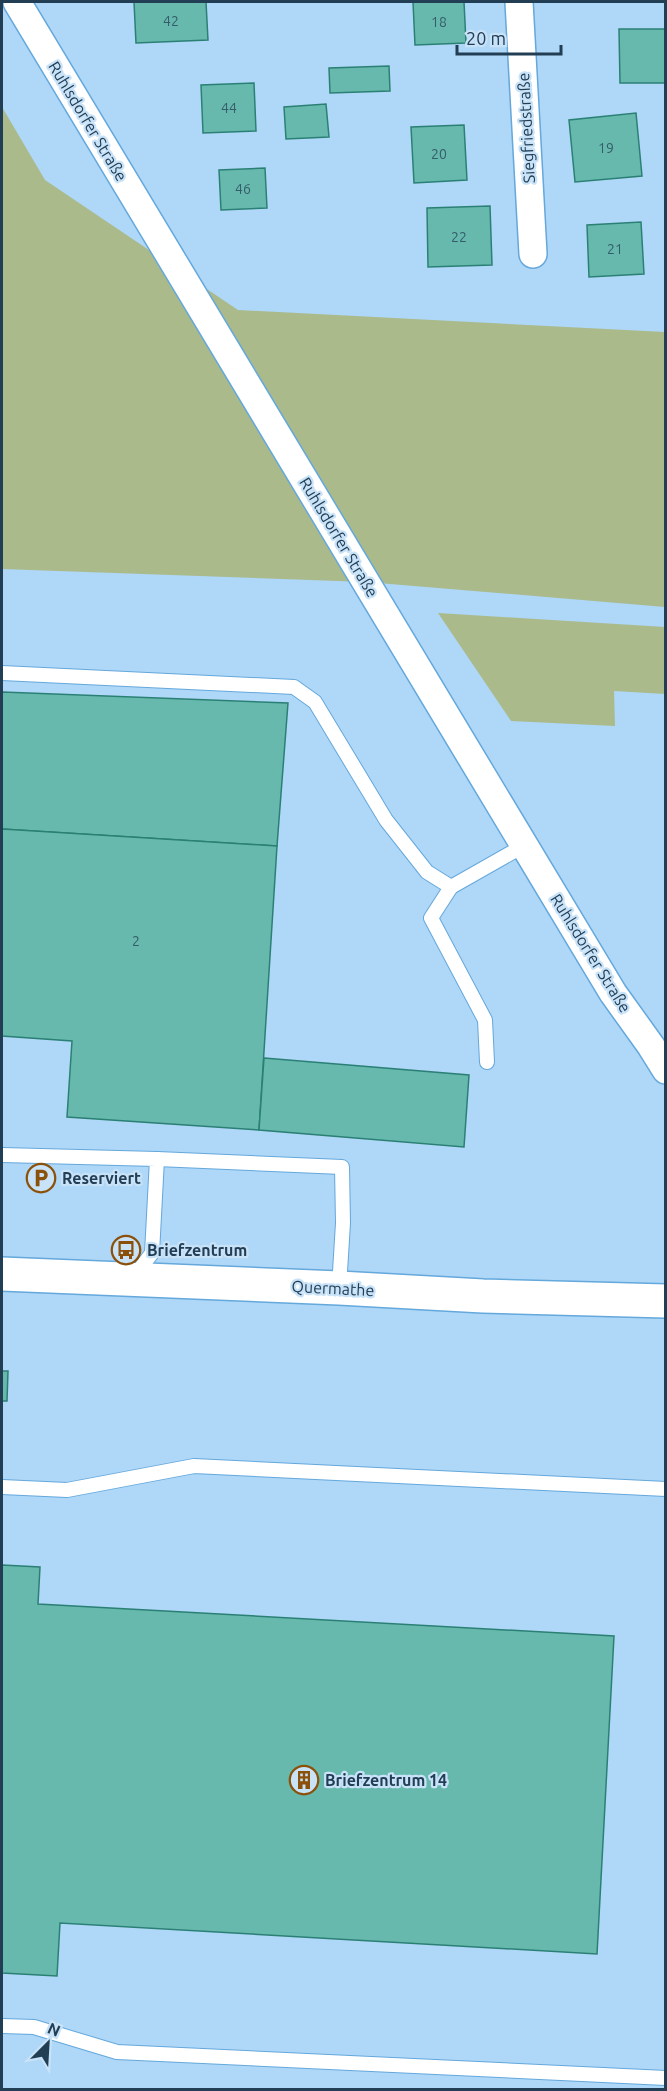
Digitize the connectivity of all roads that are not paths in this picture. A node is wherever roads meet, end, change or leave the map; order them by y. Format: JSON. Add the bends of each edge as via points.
{"nodes":[{"id":1,"x":17,"y":2,"type":"edge"},
{"id":2,"x":519,"y":2,"type":"edge"},
{"id":3,"x":532,"y":254,"type":"dead end"},
{"id":4,"x":2,"y":673,"type":"edge"},
{"id":5,"x":525,"y":845,"type":"junction"},
{"id":6,"x":451,"y":887,"type":"junction"},
{"id":7,"x":488,"y":1062,"type":"dead end"},
{"id":8,"x":666,"y":1070,"type":"edge"},
{"id":9,"x":2,"y":1155,"type":"edge"},
{"id":10,"x":157,"y":1159,"type":"junction"},
{"id":11,"x":2,"y":1274,"type":"edge"},
{"id":12,"x":131,"y":1280,"type":"junction"},
{"id":13,"x":339,"y":1288,"type":"junction"},
{"id":14,"x":666,"y":1301,"type":"edge"},
{"id":15,"x":2,"y":1487,"type":"edge"},
{"id":16,"x":666,"y":1489,"type":"edge"},
{"id":17,"x":2,"y":2026,"type":"edge"},
{"id":18,"x":666,"y":2078,"type":"edge"}],
"edges":[{"from":1,"to":5,"type":"street","name":"Ruhlsdorfer Straße"},
{"from":2,"to":3,"type":"street","name":"Siegfriedstraße"},
{"from":4,"to":6,"type":"lane","via":[[294,687],[315,702],[386,820],[427,872]]},
{"from":5,"to":6,"type":"lane"},
{"from":5,"to":8,"type":"street","name":"Ruhlsdorfer Straße","via":[[613,993]]},
{"from":6,"to":7,"type":"lane","via":[[431,918],[485,1020]]},
{"from":9,"to":10,"type":"lane"},
{"from":10,"to":12,"type":"lane","via":[[152,1252]]},
{"from":10,"to":13,"type":"lane","via":[[342,1167]]},
{"from":11,"to":12,"type":"main road","name":"Quermathe"},
{"from":12,"to":13,"type":"main road","name":"Quermathe"},
{"from":13,"to":14,"type":"main road","name":"Quermathe"},
{"from":15,"to":16,"type":"lane","via":[[67,1490],[194,1466]]},
{"from":17,"to":18,"type":"lane","via":[[34,2027],[117,2052]]}]}
